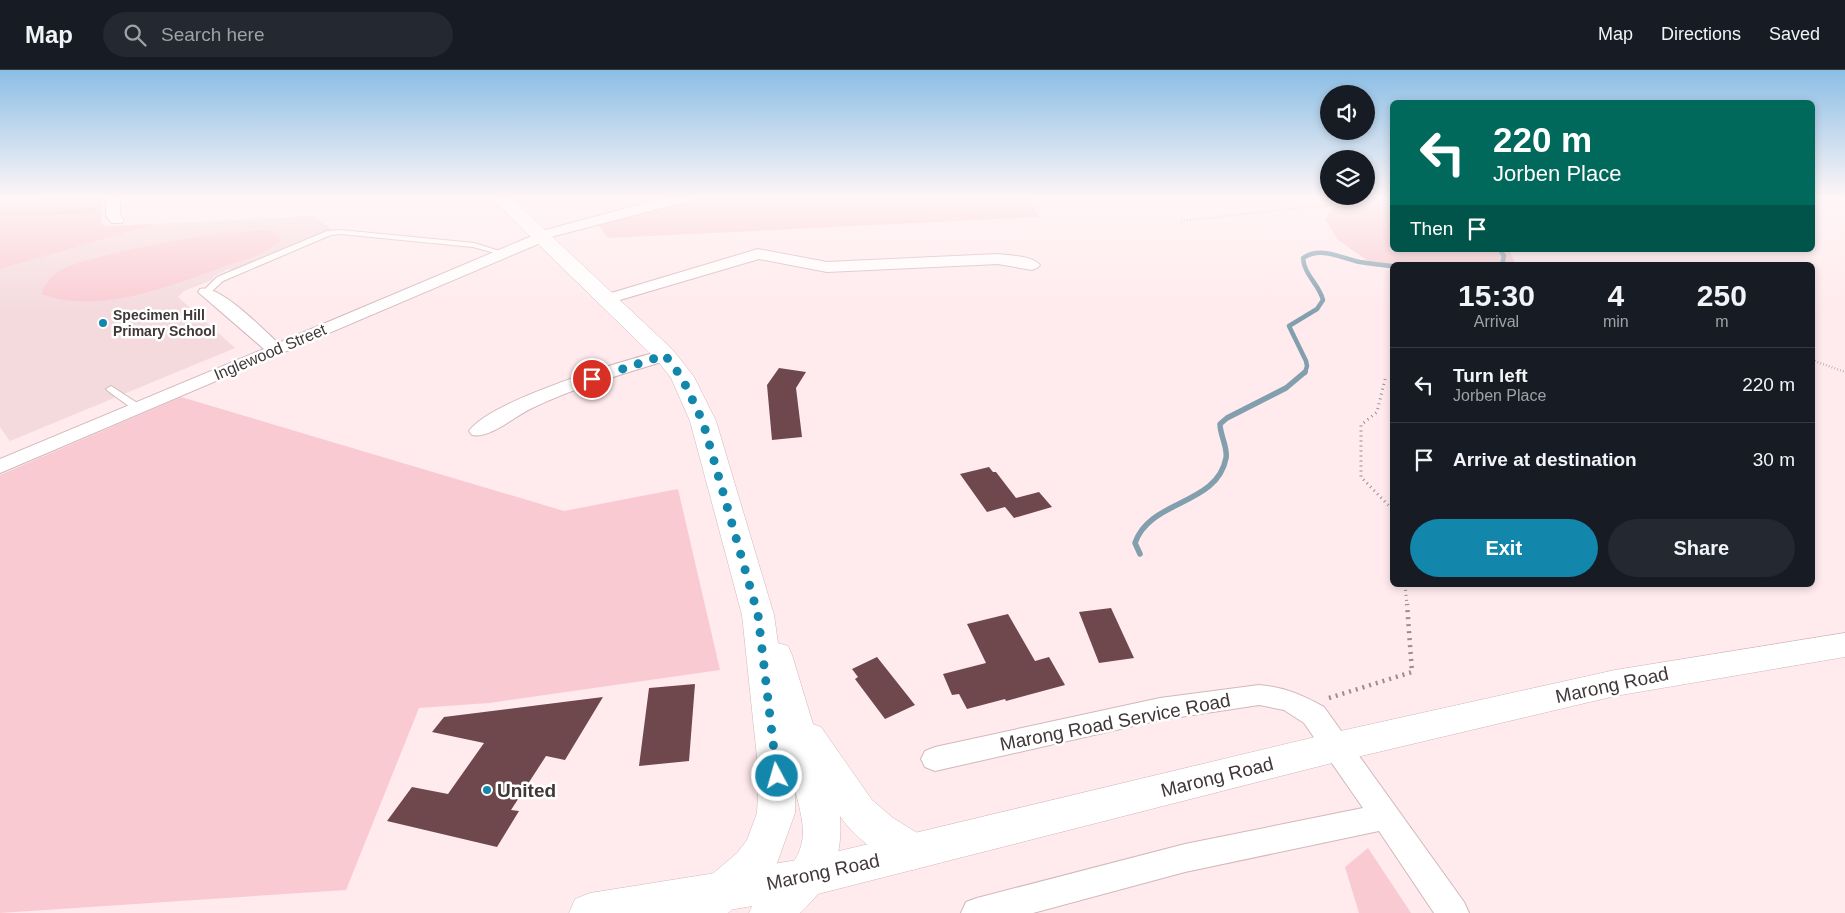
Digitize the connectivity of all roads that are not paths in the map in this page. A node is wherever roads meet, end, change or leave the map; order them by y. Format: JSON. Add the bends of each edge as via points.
{"nodes":[{"id":1,"x":326,"y":236,"type":"edge"},
{"id":2,"x":383,"y":236,"type":"edge"},
{"id":3,"x":540,"y":237,"type":"joint"},
{"id":4,"x":502,"y":253,"type":"junction"},
{"id":5,"x":1032,"y":265,"type":"dead end"},
{"id":6,"x":206,"y":292,"type":"joint"},
{"id":7,"x":607,"y":299,"type":"junction"},
{"id":8,"x":276,"y":350,"type":"junction"},
{"id":9,"x":665,"y":355,"type":"junction"},
{"id":10,"x":111,"y":389,"type":"dead end"},
{"id":11,"x":138,"y":408,"type":"junction"},
{"id":12,"x":479,"y":434,"type":"dead end"},
{"id":13,"x":0,"y":467,"type":"edge"},
{"id":14,"x":758,"y":615,"type":"junction"},
{"id":15,"x":1845,"y":645,"type":"edge"},
{"id":16,"x":793,"y":712,"type":"junction"},
{"id":17,"x":1336,"y":746,"type":"junction"},
{"id":18,"x":935,"y":759,"type":"dead end"},
{"id":19,"x":1385,"y":817,"type":"junction"},
{"id":20,"x":913,"y":852,"type":"junction"},
{"id":21,"x":810,"y":876,"type":"junction"},
{"id":22,"x":710,"y":903,"type":"edge"},
{"id":23,"x":590,"y":913,"type":"edge"},
{"id":24,"x":770,"y":913,"type":"edge"},
{"id":25,"x":977,"y":913,"type":"edge"},
{"id":26,"x":1453,"y":913,"type":"edge"}],
"edges":[{"from":1,"to":6,"type":"lane","via":[[220,279]]},
{"from":2,"to":4,"type":"lane","via":[[474,245]]},
{"from":3,"to":4,"type":"street","name":"Inglewood Street"},
{"from":3,"to":7,"type":"main road"},
{"from":4,"to":8,"type":"street","name":"Inglewood Street"},
{"from":5,"to":7,"type":"street","via":[[998,259],[827,266],[758,254]]},
{"from":6,"to":8,"type":"street"},
{"from":7,"to":9,"type":"main road"},
{"from":8,"to":11,"type":"street","name":"Inglewood Street"},
{"from":9,"to":12,"type":"street","via":[[538,397],[510,409]]},
{"from":9,"to":14,"type":"main road","via":[[682,378],[703,422]]},
{"from":10,"to":11,"type":"lane"},
{"from":11,"to":13,"type":"street","name":"Inglewood Street"},
{"from":14,"to":16,"type":"main road","via":[[773,644]]},
{"from":14,"to":22,"type":"main road","via":[[778,797],[763,850],[751,866]]},
{"from":15,"to":17,"type":"main road","name":"Marong Road","via":[[1615,683]]},
{"from":16,"to":20,"type":"main road","via":[[859,812],[879,830]]},
{"from":16,"to":21,"type":"main road","via":[[821,815],[821,854]]},
{"from":17,"to":18,"type":"street","name":"Marong Road Service Road","via":[[1314,715],[1302,707],[1277,697],[1259,695],[1160,709]]},
{"from":17,"to":19,"type":"street","name":"Marong Road Service Road"},
{"from":17,"to":20,"type":"main road","name":"Marong Road"},
{"from":19,"to":25,"type":"street","via":[[1204,853]]},
{"from":19,"to":26,"type":"street","name":"Marong Road Service Road"},
{"from":20,"to":21,"type":"main road","name":"Marong Road"},
{"from":21,"to":22,"type":"main road","name":"Marong Road"},
{"from":21,"to":24,"type":"main road"},
{"from":22,"to":23,"type":"main road","name":"Marong Road"}]}
